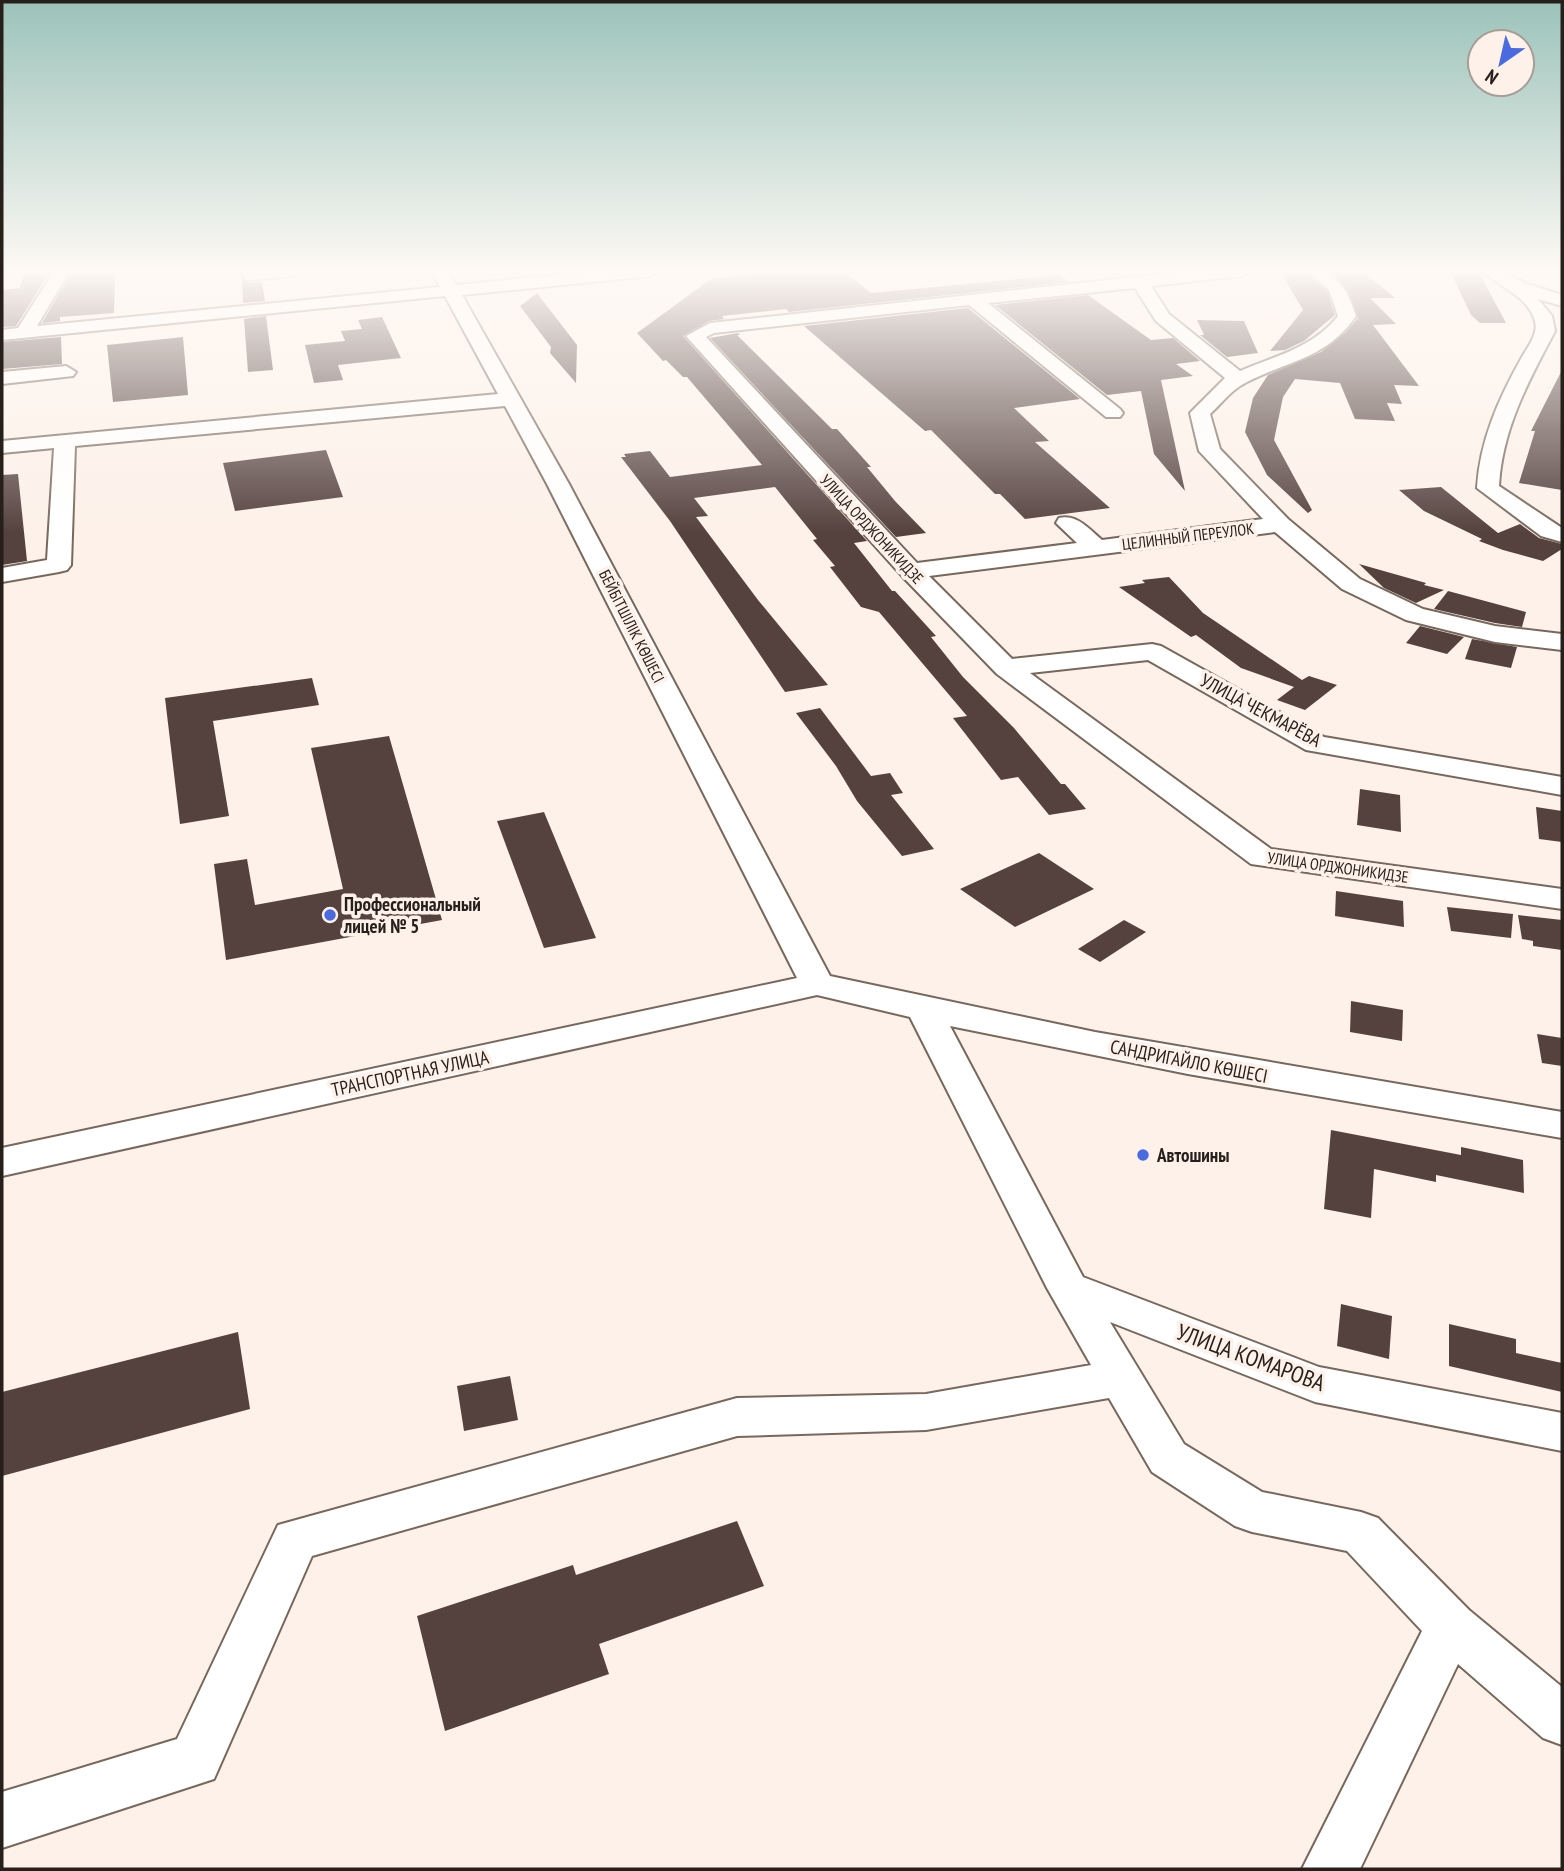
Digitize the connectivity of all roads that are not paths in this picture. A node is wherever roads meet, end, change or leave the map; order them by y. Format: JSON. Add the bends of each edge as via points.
{"nodes":[{"id":1,"x":488,"y":358,"type":"edge"},
{"id":2,"x":715,"y":358,"type":"edge"},
{"id":3,"x":1046,"y":358,"type":"edge"},
{"id":4,"x":1213,"y":358,"type":"edge"},
{"id":5,"x":1289,"y":358,"type":"edge"},
{"id":6,"x":1531,"y":358,"type":"edge"},
{"id":7,"x":66,"y":372,"type":"dead end"},
{"id":8,"x":2,"y":378,"type":"edge"},
{"id":9,"x":1238,"y":379,"type":"junction"},
{"id":10,"x":511,"y":399,"type":"junction"},
{"id":11,"x":1114,"y":413,"type":"dead end"},
{"id":12,"x":65,"y":443,"type":"junction"},
{"id":13,"x":2,"y":447,"type":"edge"},
{"id":14,"x":1067,"y":523,"type":"dead end"},
{"id":15,"x":1280,"y":524,"type":"junction"},
{"id":16,"x":1562,"y":535,"type":"edge"},
{"id":17,"x":1097,"y":547,"type":"junction"},
{"id":18,"x":911,"y":571,"type":"junction"},
{"id":19,"x":2,"y":575,"type":"edge"},
{"id":20,"x":1562,"y":642,"type":"edge"},
{"id":21,"x":1006,"y":668,"type":"junction"},
{"id":22,"x":1562,"y":786,"type":"edge"},
{"id":23,"x":1562,"y":899,"type":"edge"},
{"id":24,"x":817,"y":985,"type":"junction"},
{"id":25,"x":924,"y":1010,"type":"junction"},
{"id":26,"x":1562,"y":1125,"type":"edge"},
{"id":27,"x":2,"y":1161,"type":"edge"},
{"id":28,"x":1068,"y":1288,"type":"junction"},
{"id":29,"x":1121,"y":1378,"type":"junction"},
{"id":30,"x":1562,"y":1432,"type":"edge"},
{"id":31,"x":1451,"y":1626,"type":"junction"},
{"id":32,"x":1562,"y":1720,"type":"edge"},
{"id":33,"x":2,"y":1820,"type":"edge"},
{"id":34,"x":1330,"y":1869,"type":"edge"}],
"edges":[{"from":1,"to":10,"type":"street","name":"БЕЙБІТШІЛІК КӨШЕСІ"},
{"from":2,"to":18,"type":"street","name":"УЛИЦА ОРДЖОНИКИДЗЕ"},
{"from":3,"to":11,"type":"street"},
{"from":4,"to":9,"type":"street"},
{"from":5,"to":9,"type":"street"},
{"from":6,"to":16,"type":"street","via":[[1507,402],[1488,488],[1549,531]]},
{"from":7,"to":8,"type":"street"},
{"from":9,"to":15,"type":"street","via":[[1200,413],[1210,451]]},
{"from":10,"to":12,"type":"street"},
{"from":10,"to":24,"type":"street","name":"БЕЙБІТШІЛІК КӨШЕСІ"},
{"from":12,"to":13,"type":"street"},
{"from":12,"to":19,"type":"street","via":[[59,565]]},
{"from":14,"to":17,"type":"street","name":"ЦЕЛИННЫЙ ПЕРЕУЛОК"},
{"from":15,"to":17,"type":"street","name":"ЦЕЛИННЫЙ ПЕРЕУЛОК"},
{"from":15,"to":20,"type":"street","via":[[1351,584],[1415,615],[1495,634]]},
{"from":17,"to":18,"type":"street","name":"ЦЕЛИННЫЙ ПЕРЕУЛОК"},
{"from":18,"to":21,"type":"street","name":"УЛИЦА ОРДЖОНИКИДЗЕ"},
{"from":21,"to":22,"type":"street","name":"УЛИЦА ЧЕКМАРЁВА","via":[[1152,652],[1316,744]]},
{"from":21,"to":23,"type":"street","name":"УЛИЦА ОРДЖОНИКИДЗЕ","via":[[1262,857]]},
{"from":24,"to":25,"type":"street","name":"САНДРИГАЙЛО КӨШЕСІ"},
{"from":24,"to":27,"type":"street","name":"ТРАНСПОРТНАЯ УЛИЦА"},
{"from":25,"to":26,"type":"street","name":"САНДРИГАЙЛО КӨШЕСІ","via":[[1258,1075]]},
{"from":25,"to":28,"type":"street"},
{"from":28,"to":29,"type":"street"},
{"from":28,"to":30,"type":"street","name":"УЛИЦА КОМАРОВА","via":[[1315,1384]]},
{"from":29,"to":31,"type":"street","via":[[1168,1458],[1252,1511],[1361,1533]]},
{"from":29,"to":33,"type":"street","via":[[926,1412],[737,1417],[295,1540],[195,1760]]},
{"from":31,"to":32,"type":"street"},
{"from":31,"to":34,"type":"street"}]}
